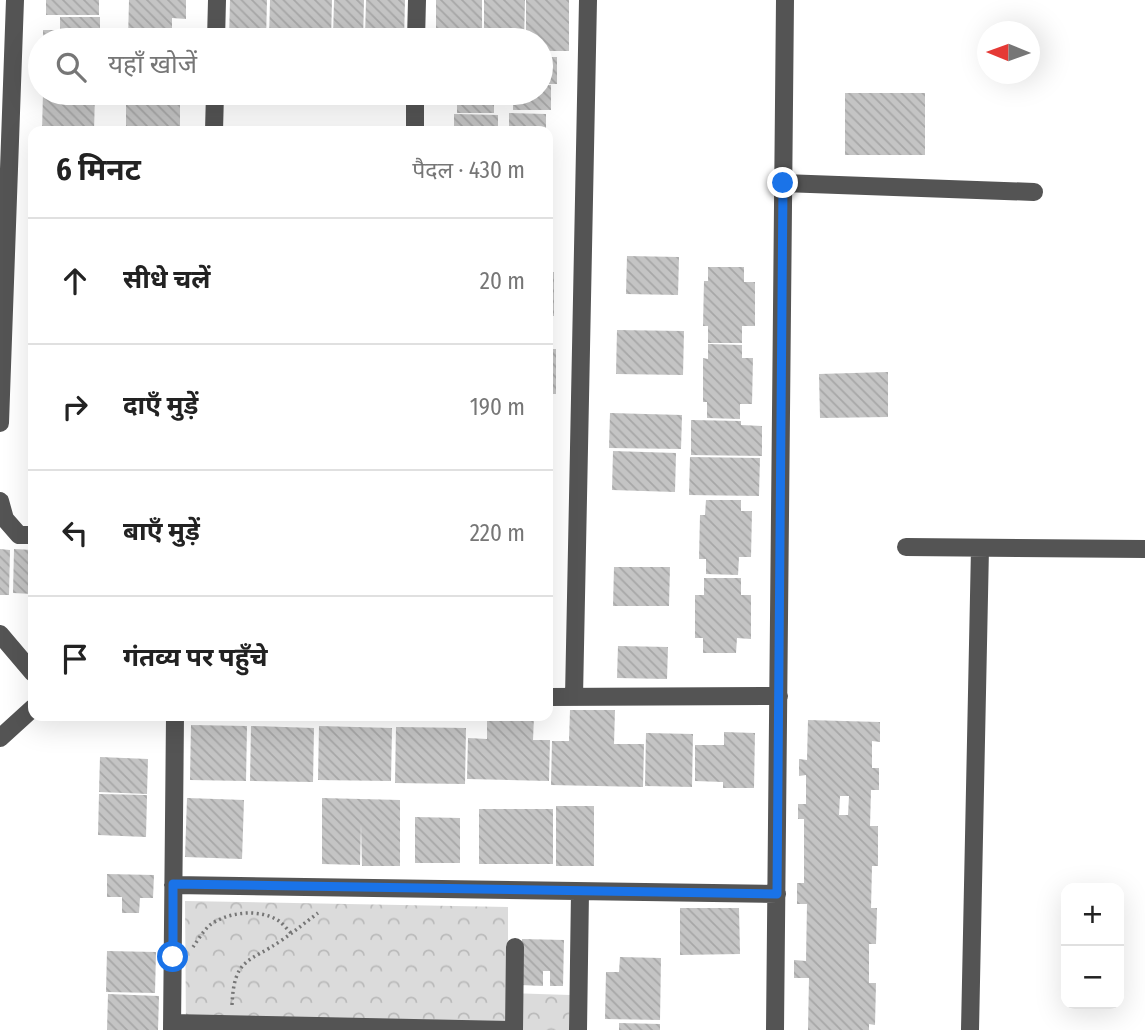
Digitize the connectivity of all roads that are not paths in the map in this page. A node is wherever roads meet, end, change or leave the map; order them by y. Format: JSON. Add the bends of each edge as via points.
{"nodes":[{"id":1,"x":15,"y":0,"type":"edge"},
{"id":2,"x":217,"y":0,"type":"edge"},
{"id":3,"x":417,"y":0,"type":"edge"},
{"id":4,"x":588,"y":0,"type":"edge"},
{"id":5,"x":785,"y":0,"type":"edge"},
{"id":6,"x":216,"y":28,"type":"edge"},
{"id":7,"x":416,"y":28,"type":"edge"},
{"id":8,"x":215,"y":105,"type":"edge"},
{"id":9,"x":415,"y":105,"type":"edge"},
{"id":10,"x":214,"y":126,"type":"edge"},
{"id":11,"x":415,"y":126,"type":"edge"},
{"id":12,"x":783,"y":183,"type":"junction"},
{"id":13,"x":1034,"y":192,"type":"dead end"},
{"id":14,"x":0,"y":423,"type":"edge"},
{"id":15,"x":0,"y":501,"type":"edge"},
{"id":16,"x":28,"y":535,"type":"edge"},
{"id":17,"x":906,"y":547,"type":"dead end"},
{"id":18,"x":980,"y":548,"type":"junction"},
{"id":19,"x":1145,"y":549,"type":"edge"},
{"id":20,"x":0,"y":634,"type":"edge"},
{"id":21,"x":28,"y":667,"type":"edge"},
{"id":22,"x":779,"y":696,"type":"junction"},
{"id":23,"x":553,"y":697,"type":"edge"},
{"id":24,"x":574,"y":697,"type":"junction"},
{"id":25,"x":28,"y":713,"type":"edge"},
{"id":26,"x":175,"y":721,"type":"edge"},
{"id":27,"x":0,"y":738,"type":"edge"},
{"id":28,"x":173,"y":884,"type":"junction"},
{"id":29,"x":580,"y":892,"type":"junction"},
{"id":30,"x":777,"y":894,"type":"junction"},
{"id":31,"x":515,"y":947,"type":"dead end"},
{"id":32,"x":172,"y":1027,"type":"edge"},
{"id":33,"x":514,"y":1030,"type":"edge"},
{"id":34,"x":578,"y":1030,"type":"edge"},
{"id":35,"x":775,"y":1030,"type":"edge"},
{"id":36,"x":970,"y":1030,"type":"edge"}],
"edges":[{"from":1,"to":14,"type":"street"},
{"from":2,"to":6,"type":"street"},
{"from":3,"to":7,"type":"street"},
{"from":4,"to":24,"type":"street"},
{"from":5,"to":12,"type":"street"},
{"from":8,"to":10,"type":"street"},
{"from":9,"to":11,"type":"street"},
{"from":12,"to":13,"type":"street"},
{"from":12,"to":22,"type":"street"},
{"from":15,"to":16,"type":"street","via":[[5,519],[19,536]]},
{"from":17,"to":18,"type":"street"},
{"from":18,"to":19,"type":"street"},
{"from":18,"to":36,"type":"street"},
{"from":20,"to":21,"type":"street"},
{"from":22,"to":24,"type":"street"},
{"from":22,"to":30,"type":"street"},
{"from":23,"to":24,"type":"street"},
{"from":25,"to":27,"type":"street"},
{"from":26,"to":28,"type":"street"},
{"from":28,"to":29,"type":"street"},
{"from":28,"to":32,"type":"street"},
{"from":29,"to":30,"type":"street"},
{"from":29,"to":34,"type":"street"},
{"from":30,"to":35,"type":"street"},
{"from":31,"to":33,"type":"street"},
{"from":32,"to":33,"type":"street","via":[[231,1024]]}]}
